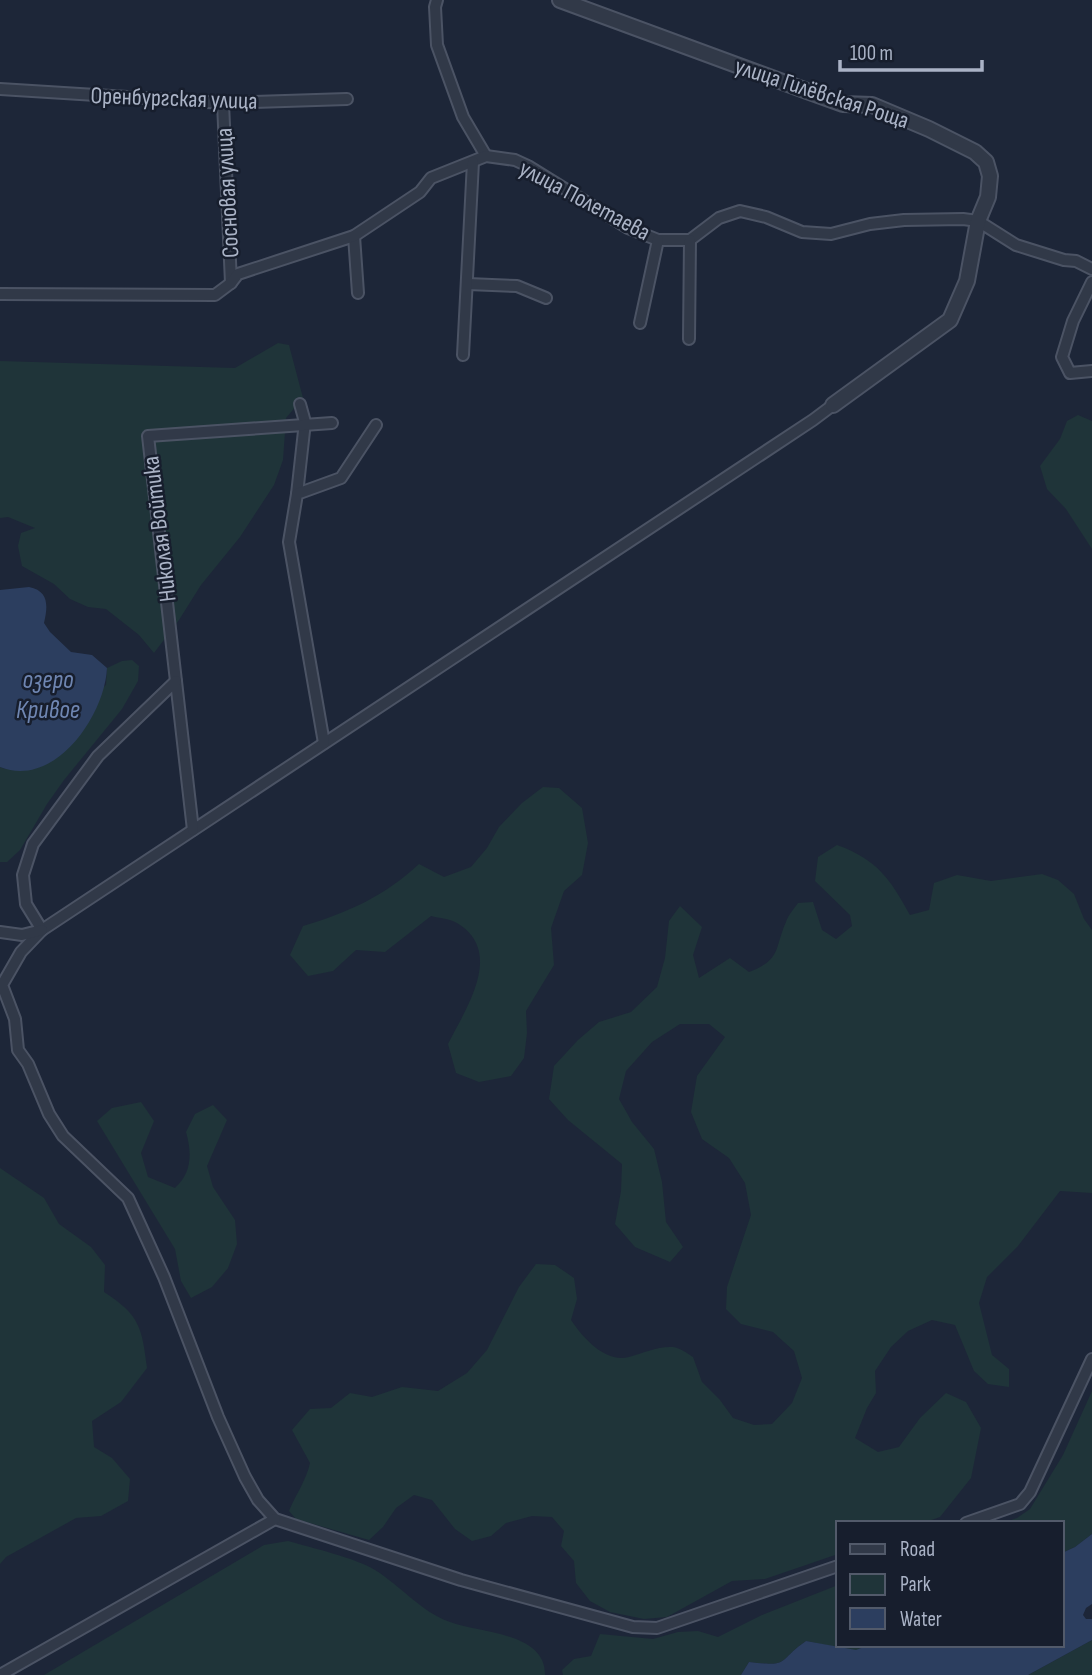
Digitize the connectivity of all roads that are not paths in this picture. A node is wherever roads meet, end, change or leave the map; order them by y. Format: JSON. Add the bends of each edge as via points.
{"nodes":[{"id":1,"x":437,"y":0,"type":"edge"},
{"id":2,"x":560,"y":0,"type":"edge"},
{"id":3,"x":0,"y":89,"type":"edge"},
{"id":4,"x":347,"y":99,"type":"dead end"},
{"id":5,"x":223,"y":103,"type":"junction"},
{"id":6,"x":486,"y":156,"type":"junction"},
{"id":7,"x":473,"y":162,"type":"junction"},
{"id":8,"x":978,"y":221,"type":"junction"},
{"id":9,"x":354,"y":236,"type":"junction"},
{"id":10,"x":657,"y":240,"type":"junction"},
{"id":11,"x":690,"y":240,"type":"junction"},
{"id":12,"x":1092,"y":270,"type":"edge"},
{"id":13,"x":1092,"y":282,"type":"edge"},
{"id":14,"x":231,"y":284,"type":"junction"},
{"id":15,"x":468,"y":285,"type":"junction"},
{"id":16,"x":358,"y":293,"type":"dead end"},
{"id":17,"x":0,"y":294,"type":"edge"},
{"id":18,"x":546,"y":298,"type":"dead end"},
{"id":19,"x":640,"y":323,"type":"dead end"},
{"id":20,"x":689,"y":339,"type":"dead end"},
{"id":21,"x":463,"y":355,"type":"dead end"},
{"id":22,"x":1092,"y":371,"type":"edge"},
{"id":23,"x":300,"y":404,"type":"dead end"},
{"id":24,"x":833,"y":405,"type":"joint"},
{"id":25,"x":332,"y":423,"type":"dead end"},
{"id":26,"x":305,"y":425,"type":"junction"},
{"id":27,"x":376,"y":425,"type":"dead end"},
{"id":28,"x":297,"y":494,"type":"junction"},
{"id":29,"x":176,"y":681,"type":"junction"},
{"id":30,"x":324,"y":743,"type":"junction"},
{"id":31,"x":193,"y":830,"type":"junction"},
{"id":32,"x":42,"y":930,"type":"junction"},
{"id":33,"x":0,"y":932,"type":"edge"},
{"id":34,"x":1092,"y":1359,"type":"edge"},
{"id":35,"x":275,"y":1519,"type":"junction"},
{"id":36,"x":972,"y":1521,"type":"edge"},
{"id":37,"x":836,"y":1567,"type":"edge"},
{"id":38,"x":0,"y":1675,"type":"edge"}],
"edges":[{"from":1,"to":6,"type":"street","via":[[437,45],[463,117]]},
{"from":2,"to":8,"type":"street","name":"улица Гилёвская Роща","via":[[807,92],[843,104],[872,105],[961,144],[986,162],[990,176]]},
{"from":3,"to":5,"type":"street","name":"Оренбургская улица"},
{"from":4,"to":5,"type":"street","name":"Оренбургская улица"},
{"from":5,"to":14,"type":"street","name":"Сосновая улица"},
{"from":6,"to":7,"type":"street","name":"улица Полетаева"},
{"from":6,"to":10,"type":"street","name":"улица Полетаева","via":[[528,166],[628,228]]},
{"from":7,"to":9,"type":"street","name":"улица Полетаева","via":[[431,178],[420,192]]},
{"from":7,"to":15,"type":"street"},
{"from":8,"to":11,"type":"street","via":[[904,220],[831,234],[802,232],[740,211],[719,218]]},
{"from":8,"to":12,"type":"street","via":[[1016,245],[1076,261]]},
{"from":8,"to":24,"type":"street","name":"улица Гилёвская Роща","via":[[967,281],[950,320]]},
{"from":9,"to":14,"type":"street","name":"улица Полетаева","via":[[238,274]]},
{"from":9,"to":16,"type":"street"},
{"from":10,"to":11,"type":"street","name":"улица Полетаева"},
{"from":10,"to":19,"type":"street"},
{"from":11,"to":20,"type":"street"},
{"from":13,"to":22,"type":"street","via":[[1062,357],[1070,373]]},
{"from":14,"to":17,"type":"street","name":"улица Полетаева","via":[[215,295]]},
{"from":15,"to":18,"type":"street","via":[[517,286]]},
{"from":15,"to":21,"type":"street"},
{"from":23,"to":26,"type":"street"},
{"from":24,"to":30,"type":"street"},
{"from":25,"to":26,"type":"street","name":"Николая Войтика"},
{"from":26,"to":28,"type":"street"},
{"from":26,"to":29,"type":"street","name":"Николая Войтика","via":[[148,436]]},
{"from":27,"to":28,"type":"street","via":[[341,478]]},
{"from":28,"to":30,"type":"street","via":[[289,542]]},
{"from":29,"to":31,"type":"street"},
{"from":29,"to":32,"type":"street","via":[[98,756],[33,844],[23,875],[26,904]]},
{"from":30,"to":31,"type":"street"},
{"from":31,"to":32,"type":"street"},
{"from":32,"to":33,"type":"street","via":[[22,935]]},
{"from":32,"to":35,"type":"street","via":[[21,952],[2,985],[15,1019],[18,1050],[63,1136],[128,1198],[228,1441],[258,1500]]},
{"from":34,"to":36,"type":"street","via":[[1030,1492],[1020,1504]]},
{"from":35,"to":37,"type":"street","via":[[461,1580],[633,1627],[657,1628]]},
{"from":35,"to":38,"type":"street"}]}
